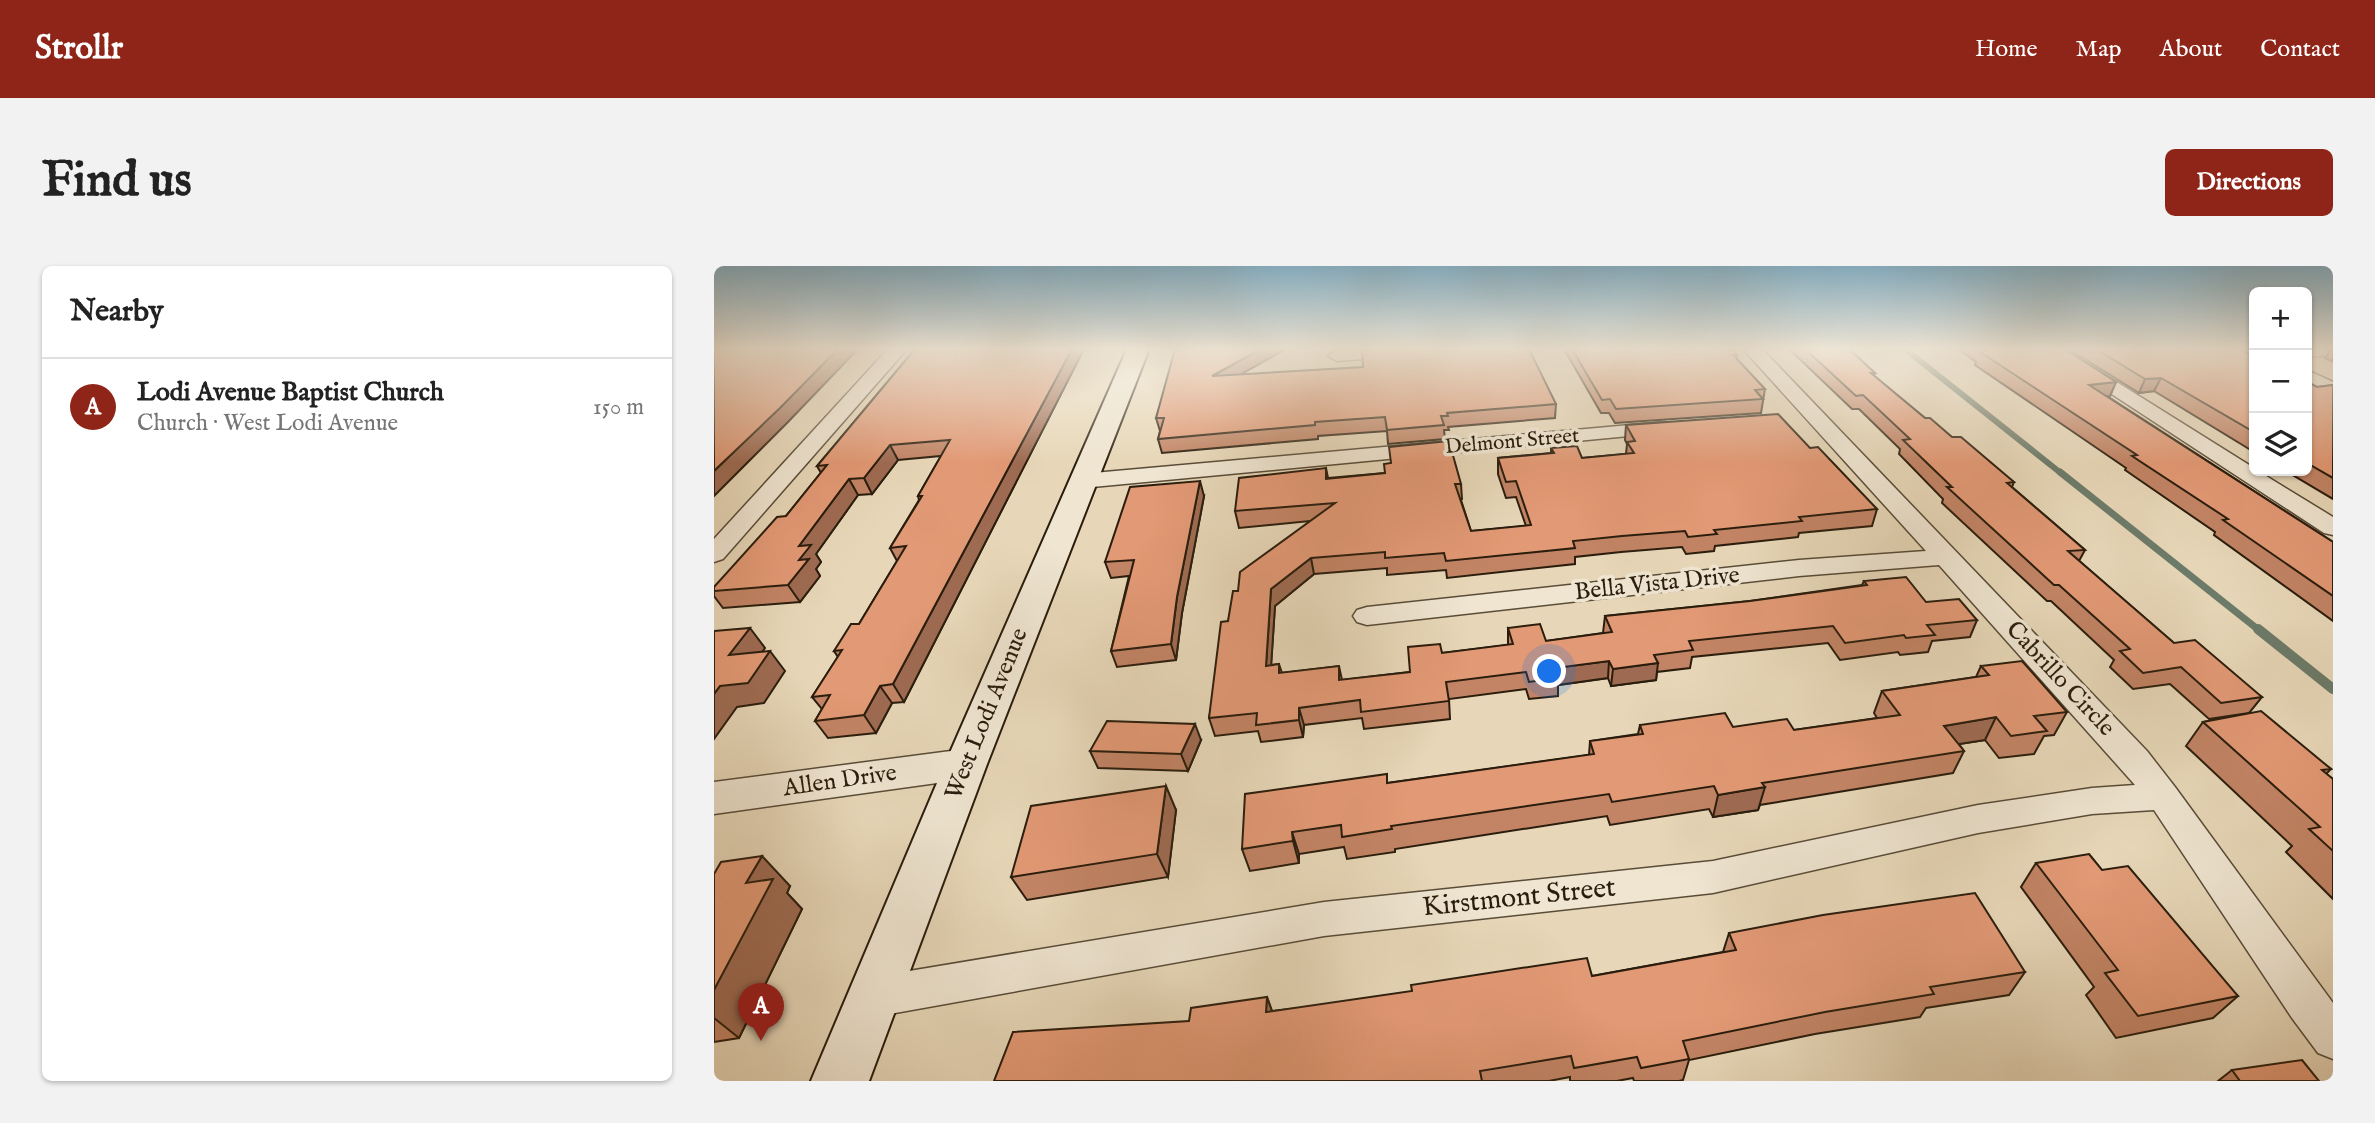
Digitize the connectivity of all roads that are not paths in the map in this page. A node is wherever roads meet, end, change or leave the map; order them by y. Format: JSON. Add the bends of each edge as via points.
{"nodes":[{"id":1,"x":864,"y":387,"type":"edge"},
{"id":2,"x":1122,"y":387,"type":"edge"},
{"id":3,"x":1780,"y":387,"type":"edge"},
{"id":4,"x":2112,"y":387,"type":"edge"},
{"id":5,"x":1681,"y":426,"type":"edge"},
{"id":6,"x":1082,"y":481,"type":"junction"},
{"id":7,"x":2333,"y":528,"type":"edge"},
{"id":8,"x":714,"y":554,"type":"edge"},
{"id":9,"x":1947,"y":557,"type":"junction"},
{"id":10,"x":1367,"y":616,"type":"dead end"},
{"id":11,"x":967,"y":764,"type":"junction"},
{"id":12,"x":2163,"y":796,"type":"junction"},
{"id":13,"x":714,"y":798,"type":"edge"},
{"id":14,"x":873,"y":997,"type":"junction"},
{"id":15,"x":2333,"y":1038,"type":"edge"},
{"id":16,"x":840,"y":1081,"type":"edge"}],
"edges":[{"from":1,"to":8,"type":"street"},
{"from":2,"to":6,"type":"main road","name":"West Lodi Avenue"},
{"from":3,"to":9,"type":"street","name":"Cabrillo Circle","via":[[1804,419]]},
{"from":4,"to":7,"type":"street"},
{"from":5,"to":6,"type":"street","name":"Delmont Street"},
{"from":6,"to":11,"type":"main road","name":"West Lodi Avenue"},
{"from":9,"to":10,"type":"street","name":"Bella Vista Drive","via":[[1798,568]]},
{"from":9,"to":12,"type":"street","name":"Cabrillo Circle","via":[[2120,743]]},
{"from":11,"to":13,"type":"street","name":"Allen Drive"},
{"from":11,"to":14,"type":"main road","name":"West Lodi Avenue"},
{"from":12,"to":14,"type":"street","name":"Kirstmont Street","via":[[2092,801],[1978,820],[1713,877],[1324,919]]},
{"from":12,"to":15,"type":"street","name":"Cabrillo Circle"},
{"from":14,"to":16,"type":"main road","name":"West Lodi Avenue"}]}
